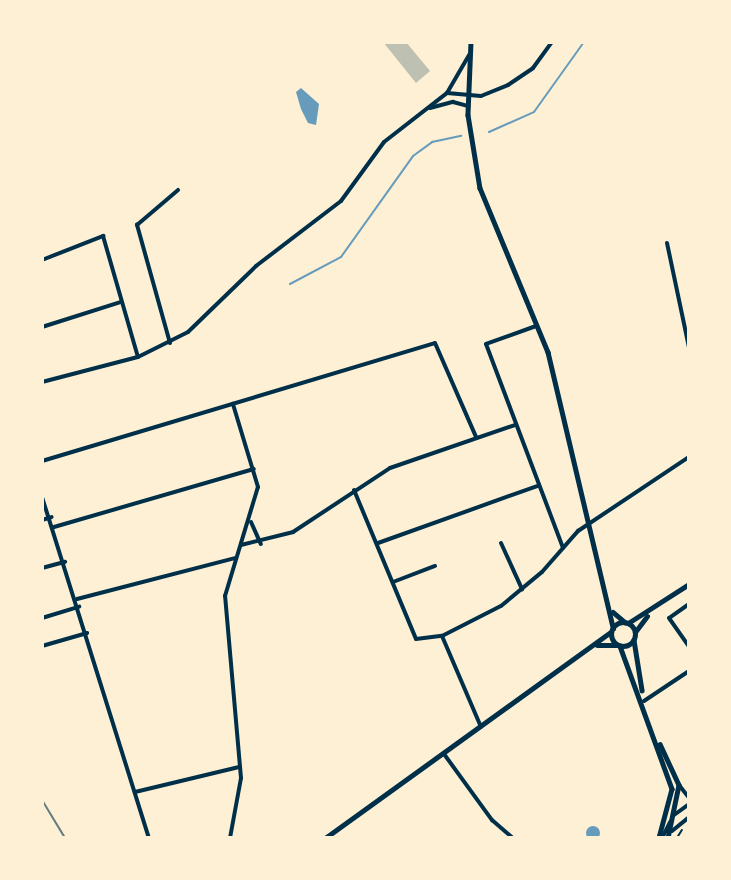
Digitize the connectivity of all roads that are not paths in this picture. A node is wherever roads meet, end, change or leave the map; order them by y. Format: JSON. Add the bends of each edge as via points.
{"nodes":[{"id":1,"x":471,"y":42,"type":"edge"},
{"id":2,"x":552,"y":42,"type":"edge"},
{"id":3,"x":470,"y":54,"type":"junction"},
{"id":4,"x":447,"y":93,"type":"junction"},
{"id":5,"x":468,"y":96,"type":"junction"},
{"id":6,"x":468,"y":106,"type":"junction"},
{"id":7,"x":427,"y":109,"type":"junction"},
{"id":8,"x":178,"y":190,"type":"dead end"},
{"id":9,"x":667,"y":243,"type":"dead end"},
{"id":10,"x":42,"y":260,"type":"edge"},
{"id":11,"x":122,"y":302,"type":"junction"},
{"id":12,"x":536,"y":326,"type":"junction"},
{"id":13,"x":42,"y":327,"type":"edge"},
{"id":14,"x":170,"y":343,"type":"junction"},
{"id":15,"x":689,"y":347,"type":"edge"},
{"id":16,"x":138,"y":357,"type":"junction"},
{"id":17,"x":42,"y":382,"type":"edge"},
{"id":18,"x":233,"y":404,"type":"junction"},
{"id":19,"x":515,"y":425,"type":"junction"},
{"id":20,"x":476,"y":437,"type":"junction"},
{"id":21,"x":689,"y":457,"type":"edge"},
{"id":22,"x":42,"y":461,"type":"edge"},
{"id":23,"x":254,"y":469,"type":"junction"},
{"id":24,"x":537,"y":486,"type":"junction"},
{"id":25,"x":354,"y":490,"type":"junction"},
{"id":26,"x":42,"y":497,"type":"edge"},
{"id":27,"x":52,"y":517,"type":"junction"},
{"id":28,"x":251,"y":518,"type":"junction"},
{"id":29,"x":42,"y":520,"type":"edge"},
{"id":30,"x":589,"y":522,"type":"junction"},
{"id":31,"x":54,"y":527,"type":"junction"},
{"id":32,"x":378,"y":543,"type":"junction"},
{"id":33,"x":501,"y":543,"type":"dead end"},
{"id":34,"x":261,"y":544,"type":"junction"},
{"id":35,"x":241,"y":545,"type":"junction"},
{"id":36,"x":563,"y":549,"type":"junction"},
{"id":37,"x":235,"y":558,"type":"junction"},
{"id":38,"x":65,"y":562,"type":"junction"},
{"id":39,"x":435,"y":566,"type":"dead end"},
{"id":40,"x":42,"y":568,"type":"edge"},
{"id":41,"x":393,"y":582,"type":"junction"},
{"id":42,"x":689,"y":584,"type":"edge"},
{"id":43,"x":522,"y":589,"type":"junction"},
{"id":44,"x":77,"y":599,"type":"junction"},
{"id":45,"x":689,"y":604,"type":"edge"},
{"id":46,"x":79,"y":607,"type":"junction"},
{"id":47,"x":613,"y":612,"type":"junction"},
{"id":48,"x":648,"y":615,"type":"junction"},
{"id":49,"x":42,"y":618,"type":"edge"},
{"id":50,"x":626,"y":623,"type":"junction"},
{"id":51,"x":612,"y":630,"type":"junction"},
{"id":52,"x":635,"y":632,"type":"junction"},
{"id":53,"x":87,"y":633,"type":"junction"},
{"id":54,"x":442,"y":636,"type":"junction"},
{"id":55,"x":634,"y":640,"type":"junction"},
{"id":56,"x":597,"y":645,"type":"junction"},
{"id":57,"x":619,"y":645,"type":"junction"},
{"id":58,"x":42,"y":646,"type":"edge"},
{"id":59,"x":689,"y":648,"type":"edge"},
{"id":60,"x":689,"y":671,"type":"edge"},
{"id":61,"x":644,"y":701,"type":"junction"},
{"id":62,"x":481,"y":728,"type":"junction"},
{"id":63,"x":657,"y":739,"type":"junction"},
{"id":64,"x":444,"y":754,"type":"junction"},
{"id":65,"x":240,"y":767,"type":"junction"},
{"id":66,"x":679,"y":785,"type":"junction"},
{"id":67,"x":135,"y":792,"type":"junction"},
{"id":68,"x":689,"y":798,"type":"edge"},
{"id":69,"x":689,"y":804,"type":"edge"},
{"id":70,"x":677,"y":808,"type":"junction"},
{"id":71,"x":689,"y":817,"type":"edge"},
{"id":72,"x":672,"y":831,"type":"junction"},
{"id":73,"x":149,"y":838,"type":"edge"},
{"id":74,"x":230,"y":838,"type":"edge"},
{"id":75,"x":325,"y":838,"type":"edge"},
{"id":76,"x":513,"y":838,"type":"edge"},
{"id":77,"x":660,"y":838,"type":"edge"},
{"id":78,"x":668,"y":838,"type":"edge"}],
"edges":[{"from":1,"to":3,"type":"street"},
{"from":2,"to":5,"type":"street","via":[[520,78],[487,94]]},
{"from":3,"to":4,"type":"street"},
{"from":3,"to":5,"type":"street"},
{"from":4,"to":5,"type":"street"},
{"from":4,"to":7,"type":"street"},
{"from":5,"to":6,"type":"street"},
{"from":6,"to":7,"type":"street","via":[[453,102]]},
{"from":6,"to":12,"type":"street","via":[[480,188]]},
{"from":7,"to":14,"type":"street","via":[[384,142],[320,221],[256,266]]},
{"from":8,"to":14,"type":"street","via":[[137,225]]},
{"from":9,"to":15,"type":"street"},
{"from":10,"to":11,"type":"street","via":[[103,236]]},
{"from":11,"to":13,"type":"street"},
{"from":11,"to":16,"type":"street"},
{"from":12,"to":19,"type":"street","via":[[486,344]]},
{"from":12,"to":30,"type":"street","via":[[555,378]]},
{"from":14,"to":16,"type":"street"},
{"from":16,"to":17,"type":"street"},
{"from":18,"to":20,"type":"street","via":[[435,343],[440,346]]},
{"from":18,"to":22,"type":"street"},
{"from":18,"to":23,"type":"street"},
{"from":19,"to":20,"type":"street"},
{"from":19,"to":24,"type":"street"},
{"from":20,"to":25,"type":"street","via":[[390,468]]},
{"from":21,"to":30,"type":"street"},
{"from":23,"to":28,"type":"street","via":[[257,498]]},
{"from":23,"to":31,"type":"street"},
{"from":24,"to":32,"type":"street"},
{"from":24,"to":36,"type":"street"},
{"from":25,"to":32,"type":"street"},
{"from":25,"to":34,"type":"street","via":[[293,532]]},
{"from":26,"to":27,"type":"street"},
{"from":27,"to":29,"type":"street"},
{"from":27,"to":31,"type":"street"},
{"from":28,"to":34,"type":"street","via":[[253,536]]},
{"from":28,"to":35,"type":"street"},
{"from":30,"to":36,"type":"street"},
{"from":30,"to":47,"type":"street"},
{"from":31,"to":38,"type":"street"},
{"from":32,"to":41,"type":"street"},
{"from":33,"to":43,"type":"street"},
{"from":34,"to":35,"type":"street"},
{"from":35,"to":37,"type":"street"},
{"from":36,"to":43,"type":"street"},
{"from":37,"to":44,"type":"street"},
{"from":37,"to":65,"type":"street","via":[[224,624]]},
{"from":38,"to":40,"type":"street"},
{"from":38,"to":44,"type":"street"},
{"from":39,"to":41,"type":"street"},
{"from":41,"to":54,"type":"street","via":[[416,639]]},
{"from":42,"to":48,"type":"main road"},
{"from":43,"to":54,"type":"street","via":[[501,606]]},
{"from":44,"to":46,"type":"street"},
{"from":45,"to":59,"type":"street","via":[[669,618]]},
{"from":46,"to":49,"type":"street"},
{"from":46,"to":53,"type":"street"},
{"from":47,"to":50,"type":"street"},
{"from":47,"to":51,"type":"street"},
{"from":48,"to":50,"type":"main road"},
{"from":48,"to":52,"type":"main road"},
{"from":50,"to":51,"type":"main road"},
{"from":50,"to":52,"type":"main road"},
{"from":51,"to":56,"type":"main road"},
{"from":51,"to":57,"type":"main road"},
{"from":52,"to":55,"type":"main road"},
{"from":53,"to":58,"type":"street"},
{"from":53,"to":67,"type":"street"},
{"from":54,"to":62,"type":"street"},
{"from":55,"to":57,"type":"main road"},
{"from":55,"to":61,"type":"street"},
{"from":56,"to":57,"type":"main road"},
{"from":56,"to":62,"type":"main road"},
{"from":57,"to":61,"type":"street"},
{"from":60,"to":61,"type":"street"},
{"from":61,"to":63,"type":"street"},
{"from":62,"to":64,"type":"main road"},
{"from":63,"to":66,"type":"street"},
{"from":63,"to":77,"type":"street","via":[[672,789]]},
{"from":64,"to":75,"type":"main road"},
{"from":64,"to":76,"type":"street","via":[[492,820]]},
{"from":65,"to":67,"type":"street"},
{"from":65,"to":74,"type":"street"},
{"from":66,"to":68,"type":"street"},
{"from":66,"to":70,"type":"street"},
{"from":67,"to":73,"type":"street"},
{"from":69,"to":70,"type":"street"},
{"from":70,"to":72,"type":"street"},
{"from":70,"to":77,"type":"street"},
{"from":71,"to":72,"type":"street"},
{"from":72,"to":78,"type":"street"}]}
